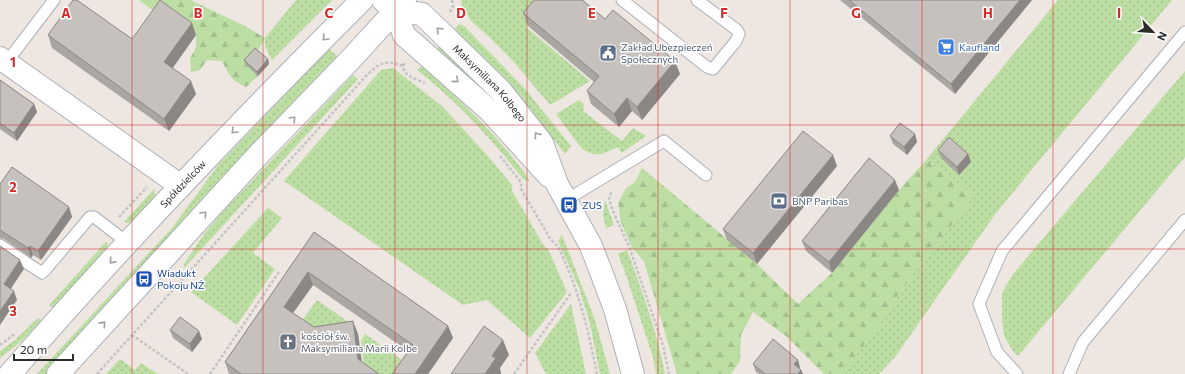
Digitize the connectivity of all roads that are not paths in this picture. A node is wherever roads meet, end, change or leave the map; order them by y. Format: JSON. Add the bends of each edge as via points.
{"nodes":[{"id":1,"x":54,"y":0,"type":"edge"},
{"id":2,"x":362,"y":0,"type":"edge"},
{"id":3,"x":622,"y":0,"type":"edge"},
{"id":4,"x":697,"y":0,"type":"edge"},
{"id":5,"x":395,"y":4,"type":"edge"},
{"id":6,"x":1185,"y":32,"type":"edge"},
{"id":7,"x":3,"y":60,"type":"edge"},
{"id":8,"x":706,"y":175,"type":"dead end"},
{"id":9,"x":181,"y":186,"type":"junction"},
{"id":10,"x":561,"y":192,"type":"junction"},
{"id":11,"x":1185,"y":220,"type":"edge"},
{"id":12,"x":128,"y":243,"type":"junction"},
{"id":13,"x":0,"y":245,"type":"edge"},
{"id":14,"x":35,"y":346,"type":"junction"},
{"id":15,"x":0,"y":372,"type":"edge"},
{"id":16,"x":10,"y":374,"type":"edge"},
{"id":17,"x":58,"y":374,"type":"edge"},
{"id":18,"x":633,"y":374,"type":"edge"},
{"id":19,"x":1017,"y":374,"type":"edge"},
{"id":20,"x":1070,"y":374,"type":"edge"}],
"edges":[{"from":1,"to":7,"type":"lane"},
{"from":2,"to":9,"type":"street","name":"Spółdzielców","one_way":true},
{"from":3,"to":4,"type":"lane","via":[[707,67],[713,69],[739,34]]},
{"from":5,"to":10,"type":"street","name":"Maksymiliana Kolbego","via":[[404,35],[490,111]]},
{"from":17,"to":5,"type":"street","one_way":true},
{"from":6,"to":19,"type":"lane","via":[[1002,251],[979,304],[997,352]]},
{"from":7,"to":9,"type":"street"},
{"from":8,"to":10,"type":"lane","via":[[664,141]]},
{"from":9,"to":12,"type":"street","name":"Spółdzielców"},
{"from":10,"to":18,"type":"street","name":"Maksymiliana Kolbego","via":[[591,246],[617,316]]},
{"from":11,"to":20,"type":"lane","via":[[1083,342]]},
{"from":12,"to":13,"type":"lane","via":[[94,217],[90,217],[42,273]]},
{"from":12,"to":14,"type":"street","name":"Spółdzielców","one_way":true},
{"from":14,"to":15,"type":"street"},
{"from":14,"to":16,"type":"street","name":"Spółdzielców"}]}
